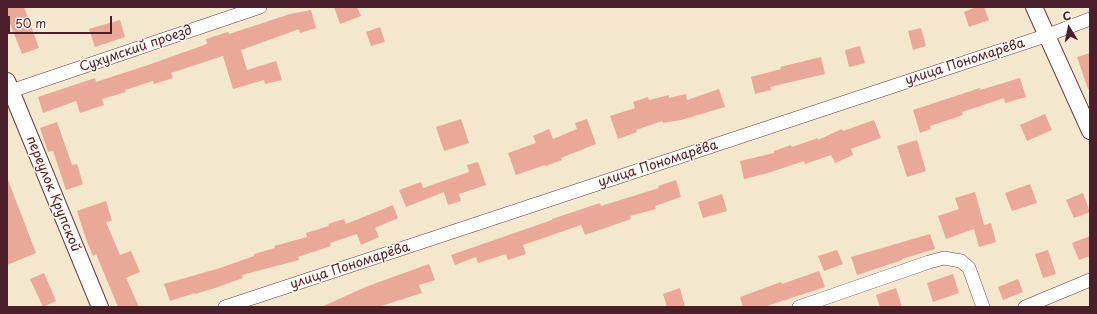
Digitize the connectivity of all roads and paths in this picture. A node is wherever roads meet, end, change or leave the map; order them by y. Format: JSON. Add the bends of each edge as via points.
{"nodes":[{"id":1,"x":260,"y":7,"type":"edge"},
{"id":2,"x":1034,"y":7,"type":"edge"},
{"id":3,"x":1090,"y":19,"type":"edge"},
{"id":4,"x":1048,"y":35,"type":"junction"},
{"id":5,"x":9,"y":86,"type":"edge"},
{"id":6,"x":12,"y":110,"type":"edge"},
{"id":7,"x":1090,"y":131,"type":"edge"},
{"id":8,"x":1090,"y":280,"type":"edge"},
{"id":9,"x":100,"y":307,"type":"edge"},
{"id":10,"x":225,"y":307,"type":"edge"},
{"id":11,"x":800,"y":307,"type":"edge"},
{"id":12,"x":983,"y":307,"type":"edge"},
{"id":13,"x":1024,"y":307,"type":"edge"}],
"edges":[{"from":1,"to":5,"type":"street","name":"Сухумский проезд"},
{"from":2,"to":4,"type":"street"},
{"from":3,"to":4,"type":"street","name":"улица Пономарёва"},
{"from":4,"to":7,"type":"street"},
{"from":4,"to":10,"type":"street","name":"улица Пономарёва"},
{"from":5,"to":6,"type":"street","name":"переулок Крупской"},
{"from":6,"to":9,"type":"street","name":"переулок Крупской"},
{"from":8,"to":13,"type":"street"},
{"from":11,"to":12,"type":"street","via":[[944,258],[961,261],[969,268]]}]}
